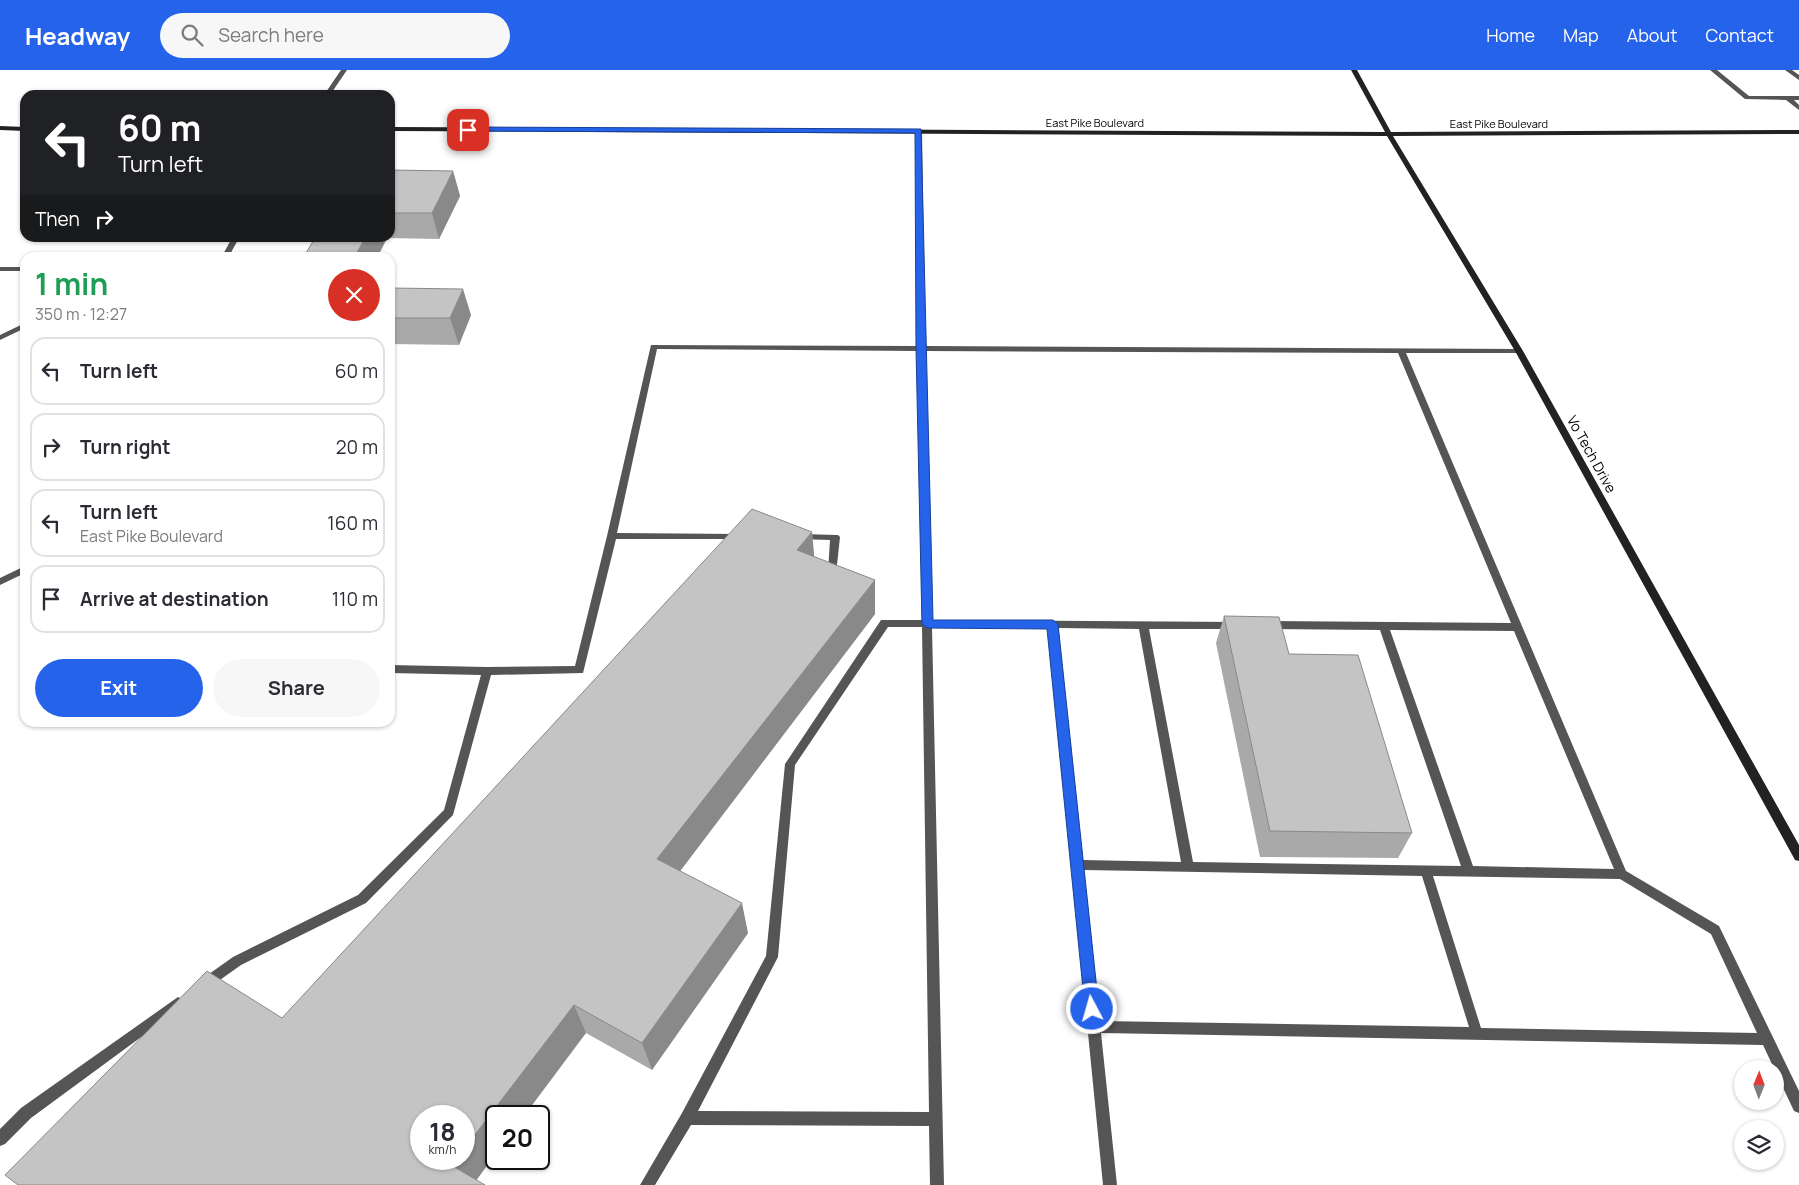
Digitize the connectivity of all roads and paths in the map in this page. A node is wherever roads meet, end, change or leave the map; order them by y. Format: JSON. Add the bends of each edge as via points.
{"nodes":[{"id":1,"x":344,"y":70,"type":"edge"},
{"id":2,"x":1354,"y":70,"type":"edge"},
{"id":3,"x":1713,"y":70,"type":"edge"},
{"id":4,"x":1788,"y":70,"type":"edge"},
{"id":5,"x":1799,"y":78,"type":"edge"},
{"id":6,"x":330,"y":90,"type":"edge"},
{"id":7,"x":1788,"y":98,"type":"junction"},
{"id":8,"x":1799,"y":98,"type":"edge"},
{"id":9,"x":1799,"y":108,"type":"edge"},
{"id":10,"x":0,"y":128,"type":"edge"},
{"id":11,"x":20,"y":128,"type":"edge"},
{"id":12,"x":395,"y":129,"type":"edge"},
{"id":13,"x":919,"y":130,"type":"junction"},
{"id":14,"x":1799,"y":132,"type":"edge"},
{"id":15,"x":1389,"y":134,"type":"junction"},
{"id":16,"x":0,"y":269,"type":"edge"},
{"id":17,"x":20,"y":269,"type":"edge"},
{"id":18,"x":20,"y":328,"type":"edge"},
{"id":19,"x":0,"y":338,"type":"edge"},
{"id":20,"x":921,"y":349,"type":"junction"},
{"id":21,"x":1401,"y":350,"type":"junction"},
{"id":22,"x":1519,"y":351,"type":"junction"},
{"id":23,"x":612,"y":536,"type":"junction"},
{"id":24,"x":748,"y":537,"type":"edge"},
{"id":25,"x":787,"y":537,"type":"edge"},
{"id":26,"x":20,"y":572,"type":"edge"},
{"id":27,"x":833,"y":572,"type":"edge"},
{"id":28,"x":0,"y":582,"type":"edge"},
{"id":29,"x":927,"y":624,"type":"junction"},
{"id":30,"x":1053,"y":624,"type":"junction"},
{"id":31,"x":1143,"y":625,"type":"junction"},
{"id":32,"x":1384,"y":626,"type":"junction"},
{"id":33,"x":1517,"y":627,"type":"junction"},
{"id":34,"x":395,"y":669,"type":"edge"},
{"id":35,"x":487,"y":671,"type":"junction"},
{"id":36,"x":1799,"y":856,"type":"edge"},
{"id":37,"x":1077,"y":865,"type":"junction"},
{"id":38,"x":1188,"y":867,"type":"junction"},
{"id":39,"x":1426,"y":871,"type":"junction"},
{"id":40,"x":1469,"y":871,"type":"junction"},
{"id":41,"x":1622,"y":874,"type":"junction"},
{"id":42,"x":1094,"y":1027,"type":"junction"},
{"id":43,"x":1477,"y":1034,"type":"junction"},
{"id":44,"x":1767,"y":1039,"type":"junction"},
{"id":45,"x":1799,"y":1106,"type":"edge"},
{"id":46,"x":687,"y":1118,"type":"junction"},
{"id":47,"x":936,"y":1119,"type":"junction"},
{"id":48,"x":0,"y":1139,"type":"edge"},
{"id":49,"x":647,"y":1185,"type":"edge"},
{"id":50,"x":937,"y":1185,"type":"edge"},
{"id":51,"x":1110,"y":1185,"type":"edge"}],
"edges":[{"from":1,"to":6,"type":"street"},
{"from":2,"to":15,"type":"street","name":"Vo Tech Drive"},
{"from":3,"to":7,"type":"street","via":[[1748,98]]},
{"from":4,"to":5,"type":"street"},
{"from":7,"to":8,"type":"street"},
{"from":7,"to":9,"type":"street"},
{"from":10,"to":11,"type":"street"},
{"from":12,"to":13,"type":"street","name":"East Pike Boulevard"},
{"from":13,"to":15,"type":"street","name":"East Pike Boulevard"},
{"from":13,"to":20,"type":"street"},
{"from":14,"to":15,"type":"street","name":"East Pike Boulevard"},
{"from":15,"to":22,"type":"street","name":"Vo Tech Drive"},
{"from":16,"to":17,"type":"street"},
{"from":18,"to":19,"type":"street"},
{"from":20,"to":21,"type":"street"},
{"from":20,"to":23,"type":"street","via":[[654,347]]},
{"from":20,"to":29,"type":"street"},
{"from":21,"to":22,"type":"street"},
{"from":21,"to":33,"type":"street"},
{"from":22,"to":36,"type":"street","name":"Vo Tech Drive"},
{"from":23,"to":24,"type":"street"},
{"from":23,"to":35,"type":"street","via":[[579,670]]},
{"from":25,"to":27,"type":"street","via":[[835,537]]},
{"from":26,"to":28,"type":"street"},
{"from":29,"to":30,"type":"street"},
{"from":29,"to":46,"type":"street","via":[[885,623],[790,764],[772,956]]},
{"from":29,"to":47,"type":"street"},
{"from":30,"to":31,"type":"street"},
{"from":30,"to":37,"type":"street"},
{"from":31,"to":32,"type":"street"},
{"from":31,"to":38,"type":"street"},
{"from":32,"to":33,"type":"street"},
{"from":32,"to":40,"type":"street"},
{"from":33,"to":41,"type":"street"},
{"from":34,"to":35,"type":"street"},
{"from":35,"to":48,"type":"street","via":[[449,812],[362,899],[237,961],[26,1113]]},
{"from":37,"to":38,"type":"street"},
{"from":37,"to":42,"type":"street"},
{"from":38,"to":39,"type":"street"},
{"from":39,"to":40,"type":"street"},
{"from":39,"to":43,"type":"street"},
{"from":40,"to":41,"type":"street"},
{"from":41,"to":44,"type":"street","via":[[1715,930]]},
{"from":42,"to":43,"type":"street"},
{"from":42,"to":51,"type":"street"},
{"from":43,"to":44,"type":"street"},
{"from":44,"to":45,"type":"street"},
{"from":46,"to":47,"type":"street"},
{"from":46,"to":49,"type":"street"},
{"from":47,"to":50,"type":"street"}]}
